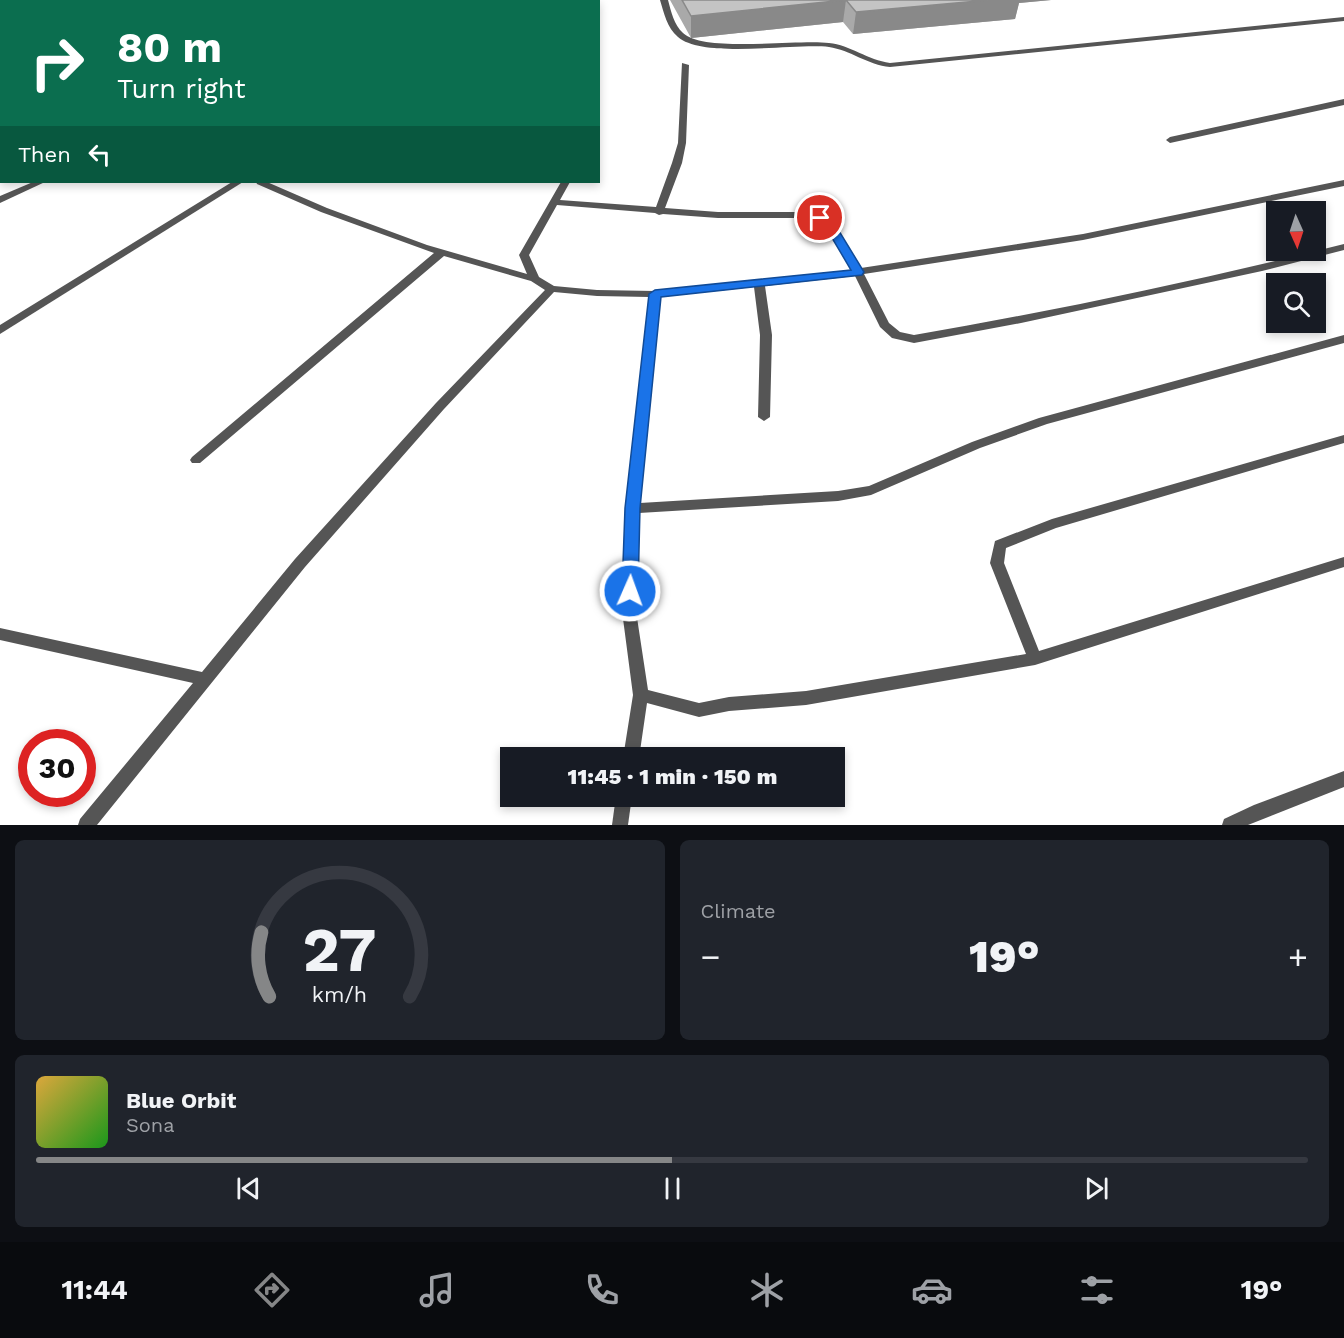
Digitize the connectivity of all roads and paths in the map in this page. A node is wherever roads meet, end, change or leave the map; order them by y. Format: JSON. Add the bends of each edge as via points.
{"nodes":[{"id":1,"x":664,"y":0,"type":"edge"},
{"id":2,"x":1344,"y":19,"type":"edge"},
{"id":3,"x":685,"y":65,"type":"dead end"},
{"id":4,"x":1344,"y":102,"type":"edge"},
{"id":5,"x":1170,"y":140,"type":"dead end"},
{"id":6,"x":38,"y":183,"type":"edge"},
{"id":7,"x":236,"y":183,"type":"edge"},
{"id":8,"x":262,"y":183,"type":"edge"},
{"id":9,"x":564,"y":183,"type":"edge"},
{"id":10,"x":1344,"y":183,"type":"edge"},
{"id":11,"x":0,"y":200,"type":"edge"},
{"id":12,"x":554,"y":202,"type":"junction"},
{"id":13,"x":659,"y":212,"type":"junction"},
{"id":14,"x":1344,"y":247,"type":"edge"},
{"id":15,"x":441,"y":253,"type":"junction"},
{"id":16,"x":858,"y":272,"type":"junction"},
{"id":17,"x":535,"y":279,"type":"junction"},
{"id":18,"x":759,"y":283,"type":"junction"},
{"id":19,"x":551,"y":289,"type":"junction"},
{"id":20,"x":655,"y":294,"type":"junction"},
{"id":21,"x":0,"y":330,"type":"edge"},
{"id":22,"x":1344,"y":339,"type":"edge"},
{"id":23,"x":764,"y":417,"type":"dead end"},
{"id":24,"x":1344,"y":439,"type":"edge"},
{"id":25,"x":196,"y":460,"type":"dead end"},
{"id":26,"x":633,"y":508,"type":"junction"},
{"id":27,"x":1344,"y":562,"type":"edge"},
{"id":28,"x":0,"y":634,"type":"edge"},
{"id":29,"x":1035,"y":659,"type":"junction"},
{"id":30,"x":206,"y":679,"type":"junction"},
{"id":31,"x":641,"y":695,"type":"junction"},
{"id":32,"x":633,"y":747,"type":"edge"},
{"id":33,"x":1344,"y":779,"type":"edge"},
{"id":34,"x":622,"y":807,"type":"edge"},
{"id":35,"x":86,"y":825,"type":"edge"},
{"id":36,"x":620,"y":825,"type":"edge"},
{"id":37,"x":1230,"y":825,"type":"edge"}],
"edges":[{"from":1,"to":2,"type":"street","via":[[667,13],[686,40],[722,45],[829,45],[874,63],[890,65]]},
{"from":3,"to":13,"type":"street","via":[[682,143]]},
{"from":4,"to":5,"type":"street"},
{"from":6,"to":11,"type":"street"},
{"from":7,"to":21,"type":"street"},
{"from":8,"to":15,"type":"street"},
{"from":9,"to":12,"type":"street"},
{"from":10,"to":16,"type":"street","via":[[1083,237]]},
{"from":12,"to":13,"type":"street"},
{"from":12,"to":17,"type":"street","via":[[524,255]]},
{"from":13,"to":16,"type":"street","via":[[820,218],[829,224]]},
{"from":14,"to":16,"type":"street","via":[[1021,320],[914,339],[896,335],[884,325]]},
{"from":15,"to":17,"type":"street"},
{"from":15,"to":25,"type":"street"},
{"from":16,"to":18,"type":"street"},
{"from":17,"to":19,"type":"street"},
{"from":18,"to":20,"type":"street"},
{"from":18,"to":23,"type":"street","via":[[766,335]]},
{"from":19,"to":20,"type":"street"},
{"from":19,"to":30,"type":"street","via":[[308,554]]},
{"from":20,"to":26,"type":"street"},
{"from":22,"to":26,"type":"street","via":[[1043,421],[871,490],[838,496]]},
{"from":24,"to":29,"type":"street","via":[[1052,524],[1000,545],[997,563]]},
{"from":26,"to":31,"type":"street","via":[[629,611]]},
{"from":27,"to":29,"type":"street"},
{"from":28,"to":30,"type":"street"},
{"from":29,"to":31,"type":"street","via":[[806,698],[699,710]]},
{"from":30,"to":35,"type":"street"},
{"from":31,"to":32,"type":"street"},
{"from":33,"to":37,"type":"street"},
{"from":34,"to":36,"type":"street"}]}
